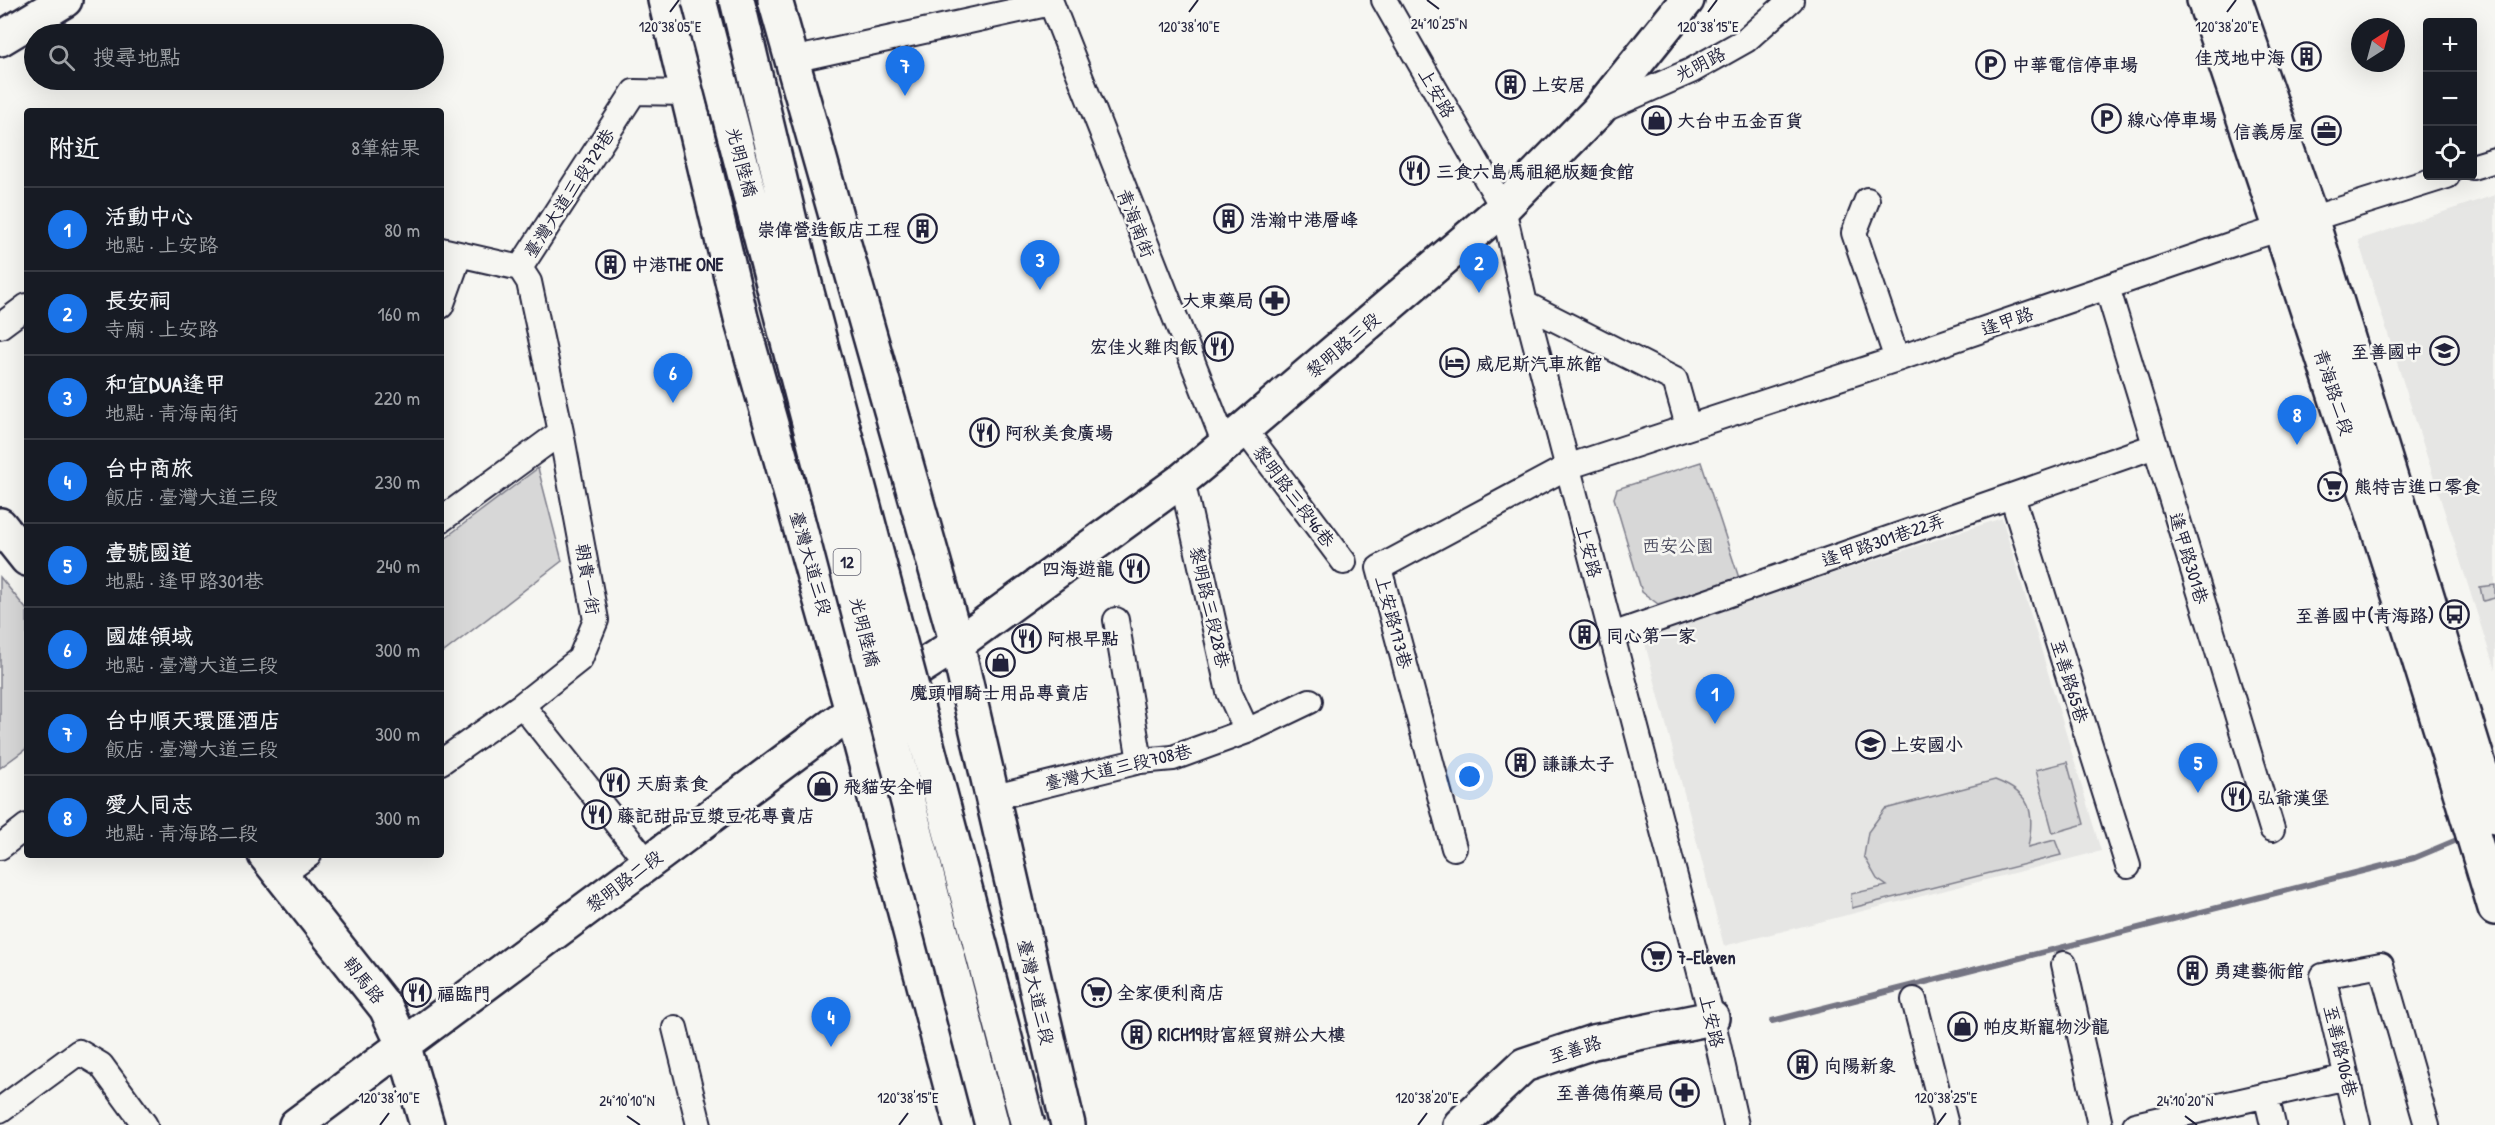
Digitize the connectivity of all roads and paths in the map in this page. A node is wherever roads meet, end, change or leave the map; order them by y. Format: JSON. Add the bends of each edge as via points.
{"nodes":[{"id":1,"x":65,"y":0,"type":"edge"},
{"id":2,"x":660,"y":0,"type":"edge"},
{"id":3,"x":665,"y":0,"type":"edge"},
{"id":4,"x":699,"y":0,"type":"edge"},
{"id":5,"x":737,"y":0,"type":"edge"},
{"id":6,"x":1384,"y":0,"type":"edge"},
{"id":7,"x":1687,"y":0,"type":"edge"},
{"id":8,"x":1791,"y":0,"type":"edge"},
{"id":9,"x":2204,"y":0,"type":"edge"},
{"id":10,"x":2235,"y":0,"type":"edge"},
{"id":11,"x":1050,"y":1,"type":"edge"},
{"id":12,"x":778,"y":5,"type":"edge"},
{"id":13,"x":25,"y":24,"type":"edge"},
{"id":14,"x":24,"y":25,"type":"edge"},
{"id":15,"x":0,"y":39,"type":"edge"},
{"id":16,"x":792,"y":60,"type":"junction"},
{"id":17,"x":686,"y":93,"type":"junction"},
{"id":18,"x":1598,"y":112,"type":"junction"},
{"id":19,"x":2495,"y":160,"type":"edge"},
{"id":20,"x":2477,"y":165,"type":"edge"},
{"id":21,"x":2434,"y":180,"type":"edge"},
{"id":22,"x":1867,"y":200,"type":"dead end"},
{"id":23,"x":1503,"y":208,"type":"junction"},
{"id":24,"x":2296,"y":224,"type":"junction"},
{"id":25,"x":450,"y":253,"type":"edge"},
{"id":26,"x":520,"y":268,"type":"junction"},
{"id":27,"x":2107,"y":287,"type":"junction"},
{"id":28,"x":444,"y":288,"type":"edge"},
{"id":29,"x":1525,"y":303,"type":"junction"},
{"id":30,"x":24,"y":308,"type":"edge"},
{"id":31,"x":0,"y":326,"type":"edge"},
{"id":32,"x":1897,"y":359,"type":"junction"},
{"id":33,"x":1688,"y":426,"type":"junction"},
{"id":34,"x":561,"y":432,"type":"junction"},
{"id":35,"x":1235,"y":437,"type":"junction"},
{"id":36,"x":2155,"y":446,"type":"junction"},
{"id":37,"x":1568,"y":467,"type":"junction"},
{"id":38,"x":1182,"y":480,"type":"junction"},
{"id":39,"x":2012,"y":496,"type":"junction"},
{"id":40,"x":444,"y":518,"type":"edge"},
{"id":41,"x":0,"y":525,"type":"edge"},
{"id":42,"x":24,"y":555,"type":"edge"},
{"id":43,"x":1344,"y":562,"type":"dead end"},
{"id":44,"x":1116,"y":620,"type":"dead end"},
{"id":45,"x":1612,"y":635,"type":"junction"},
{"id":46,"x":957,"y":644,"type":"junction"},
{"id":47,"x":1310,"y":701,"type":"dead end"},
{"id":48,"x":522,"y":705,"type":"junction"},
{"id":49,"x":852,"y":711,"type":"junction"},
{"id":50,"x":1247,"y":731,"type":"junction"},
{"id":51,"x":444,"y":760,"type":"edge"},
{"id":52,"x":1140,"y":761,"type":"junction"},
{"id":53,"x":2471,"y":782,"type":"junction"},
{"id":54,"x":991,"y":798,"type":"junction"},
{"id":55,"x":2495,"y":817,"type":"edge"},
{"id":56,"x":24,"y":828,"type":"edge"},
{"id":57,"x":2272,"y":829,"type":"dead end"},
{"id":58,"x":0,"y":847,"type":"edge"},
{"id":59,"x":1454,"y":848,"type":"dead end"},
{"id":60,"x":298,"y":858,"type":"edge"},
{"id":61,"x":648,"y":863,"type":"junction"},
{"id":62,"x":273,"y":865,"type":"edge"},
{"id":63,"x":2128,"y":866,"type":"dead end"},
{"id":64,"x":2495,"y":908,"type":"edge"},
{"id":65,"x":2064,"y":964,"type":"dead end"},
{"id":66,"x":1914,"y":1000,"type":"dead end"},
{"id":67,"x":1712,"y":1018,"type":"junction"},
{"id":68,"x":675,"y":1028,"type":"dead end"},
{"id":69,"x":403,"y":1044,"type":"junction"},
{"id":70,"x":2347,"y":1077,"type":"junction"},
{"id":71,"x":2266,"y":1095,"type":"junction"},
{"id":72,"x":0,"y":1110,"type":"edge"},
{"id":73,"x":145,"y":1125,"type":"edge"},
{"id":74,"x":296,"y":1125,"type":"edge"},
{"id":75,"x":427,"y":1125,"type":"edge"},
{"id":76,"x":699,"y":1125,"type":"edge"},
{"id":77,"x":961,"y":1125,"type":"edge"},
{"id":78,"x":993,"y":1125,"type":"edge"},
{"id":79,"x":1028,"y":1125,"type":"edge"},
{"id":80,"x":1068,"y":1125,"type":"edge"},
{"id":81,"x":1460,"y":1125,"type":"edge"},
{"id":82,"x":1736,"y":1125,"type":"edge"},
{"id":83,"x":1946,"y":1125,"type":"edge"},
{"id":84,"x":2100,"y":1125,"type":"edge"},
{"id":85,"x":2135,"y":1125,"type":"edge"},
{"id":86,"x":2273,"y":1125,"type":"edge"},
{"id":87,"x":2358,"y":1125,"type":"edge"},
{"id":88,"x":2427,"y":1125,"type":"edge"}],
"edges":[{"from":1,"to":13,"type":"main road"},
{"from":2,"to":17,"type":"main road"},
{"from":3,"to":17,"type":"main road","name":"臺灣大道三段","number":"12"},
{"from":4,"to":78,"type":"main road","name":"光明陸橋","number":"12","bridge":true},
{"from":5,"to":79,"type":"main road","name":"光明陸橋","number":"12","bridge":true,"via":[[807,292]]},
{"from":6,"to":23,"type":"street","name":"上安路"},
{"from":7,"to":18,"type":"main road","name":"黎明路三段"},
{"from":8,"to":18,"type":"street","name":"光明路","via":[[1746,40],[1691,71]]},
{"from":9,"to":24,"type":"main road","name":"青海路二段"},
{"from":10,"to":24,"type":"main road","name":"青海路二段"},
{"from":11,"to":16,"type":"street"},
{"from":11,"to":35,"type":"street","name":"青海南街"},
{"from":12,"to":16,"type":"main road","name":"臺灣大道三段"},
{"from":14,"to":15,"type":"main road"},
{"from":16,"to":46,"type":"main road","name":"臺灣大道三段"},
{"from":17,"to":26,"type":"street","name":"臺灣大道三段729巷","via":[[634,92]]},
{"from":17,"to":49,"type":"main road","name":"臺灣大道三段","number":"12","via":[[741,318]]},
{"from":18,"to":23,"type":"main road","name":"黎明路三段"},
{"from":19,"to":20,"type":"street"},
{"from":21,"to":24,"type":"street","name":"逢甲路"},
{"from":22,"to":32,"type":"street","via":[[1854,233]]},
{"from":23,"to":29,"type":"street","name":"上安路"},
{"from":23,"to":35,"type":"main road","name":"黎明路三段"},
{"from":24,"to":27,"type":"street","name":"逢甲路"},
{"from":24,"to":53,"type":"main road","name":"青海路二段"},
{"from":25,"to":26,"type":"street","name":"臺灣大道三段729巷"},
{"from":25,"to":28,"type":"street"},
{"from":26,"to":34,"type":"street","name":"朝貴一街","via":[[529,282]]},
{"from":27,"to":32,"type":"street","name":"逢甲路"},
{"from":27,"to":36,"type":"street","name":"逢甲路301巷"},
{"from":29,"to":33,"type":"street","via":[[1675,380]]},
{"from":29,"to":37,"type":"street","name":"上安路"},
{"from":30,"to":31,"type":"street"},
{"from":32,"to":33,"type":"street","name":"逢甲路"},
{"from":33,"to":37,"type":"street","name":"逢甲路"},
{"from":34,"to":40,"type":"street"},
{"from":34,"to":48,"type":"street","name":"朝貴一街","via":[[596,620],[580,659]]},
{"from":35,"to":38,"type":"main road","name":"黎明路三段"},
{"from":35,"to":43,"type":"street","name":"黎明路三段46巷"},
{"from":36,"to":39,"type":"street","name":"逢甲路301巷22弄"},
{"from":36,"to":57,"type":"street","name":"逢甲路301巷"},
{"from":37,"to":45,"type":"street","name":"上安路"},
{"from":37,"to":59,"type":"street","name":"上安路173巷","via":[[1379,568]]},
{"from":38,"to":46,"type":"main road","name":"黎明路三段"},
{"from":38,"to":50,"type":"street","name":"黎明路三段28巷","via":[[1229,692]]},
{"from":39,"to":45,"type":"street","name":"逢甲路301巷22弄"},
{"from":39,"to":63,"type":"street","name":"至善路65巷"},
{"from":41,"to":42,"type":"main road"},
{"from":44,"to":52,"type":"street"},
{"from":45,"to":67,"type":"street","name":"上安路"},
{"from":46,"to":49,"type":"main road","name":"黎明路二段"},
{"from":46,"to":54,"type":"main road","name":"臺灣大道三段"},
{"from":47,"to":50,"type":"street","name":"臺灣大道三段708巷"},
{"from":48,"to":51,"type":"street","name":"朝貴一街"},
{"from":48,"to":61,"type":"street"},
{"from":49,"to":61,"type":"main road","name":"黎明路二段"},
{"from":49,"to":77,"type":"main road","name":"臺灣大道三段","number":"12"},
{"from":50,"to":52,"type":"street","name":"臺灣大道三段708巷","via":[[1173,759]]},
{"from":52,"to":54,"type":"street","name":"臺灣大道三段708巷"},
{"from":53,"to":55,"type":"main road"},
{"from":53,"to":64,"type":"main road","via":[[2482,865]]},
{"from":54,"to":80,"type":"main road","name":"臺灣大道三段"},
{"from":56,"to":58,"type":"street"},
{"from":60,"to":62,"type":"street"},
{"from":61,"to":69,"type":"main road","name":"黎明路二段"},
{"from":62,"to":69,"type":"main road","name":"朝馬路","via":[[386,1008]]},
{"from":65,"to":84,"type":"street"},
{"from":66,"to":83,"type":"street"},
{"from":67,"to":81,"type":"main road","name":"至善路","via":[[1593,1042],[1524,1065]]},
{"from":67,"to":82,"type":"street","name":"上安路"},
{"from":68,"to":76,"type":"street"},
{"from":69,"to":74,"type":"main road","name":"黎明路二段"},
{"from":69,"to":75,"type":"main road","name":"朝馬路"},
{"from":70,"to":71,"type":"street"},
{"from":70,"to":87,"type":"street","name":"至善路106巷"},
{"from":70,"to":88,"type":"street","name":"至善路106巷","via":[[2323,976],[2381,965]]},
{"from":71,"to":85,"type":"street"},
{"from":71,"to":86,"type":"street"},
{"from":72,"to":73,"type":"street","via":[[79,1052],[100,1065]]}]}
